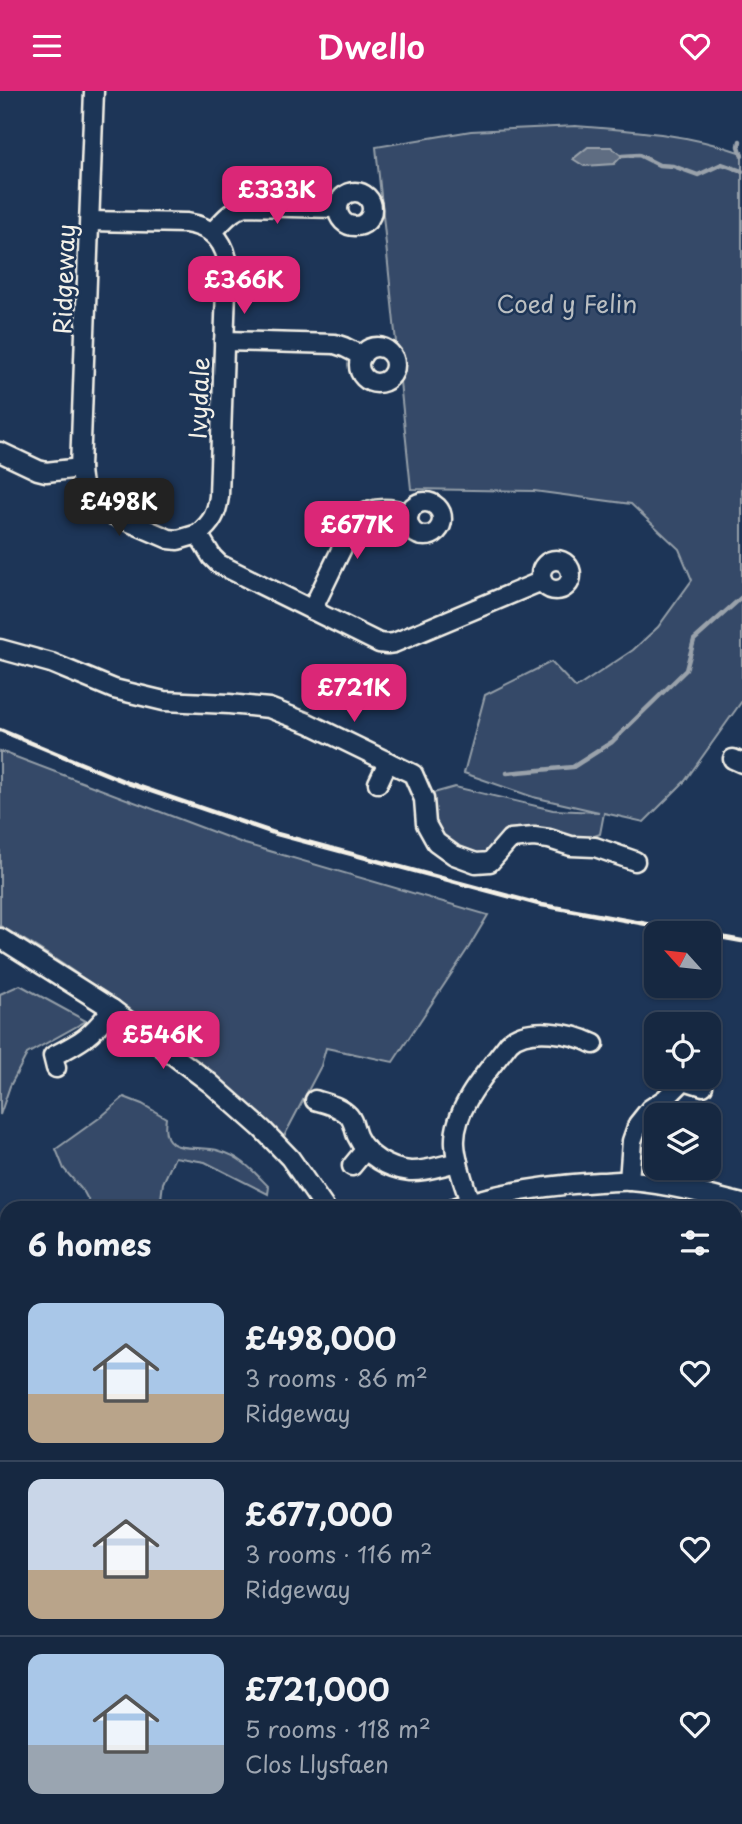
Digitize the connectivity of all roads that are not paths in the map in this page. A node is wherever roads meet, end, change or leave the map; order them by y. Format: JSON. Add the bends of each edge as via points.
{"nodes":[{"id":1,"x":94,"y":91,"type":"edge"},
{"id":2,"x":337,"y":208,"type":"dead end"},
{"id":3,"x":90,"y":221,"type":"junction"},
{"id":4,"x":212,"y":233,"type":"junction"},
{"id":5,"x":224,"y":341,"type":"junction"},
{"id":6,"x":362,"y":356,"type":"dead end"},
{"id":7,"x":0,"y":451,"type":"edge"},
{"id":8,"x":80,"y":468,"type":"junction"},
{"id":9,"x":409,"y":515,"type":"dead end"},
{"id":10,"x":198,"y":534,"type":"junction"},
{"id":11,"x":542,"y":581,"type":"dead end"},
{"id":12,"x":312,"y":610,"type":"junction"},
{"id":13,"x":0,"y":649,"type":"edge"},
{"id":14,"x":388,"y":762,"type":"junction"},
{"id":15,"x":378,"y":783,"type":"dead end"},
{"id":16,"x":635,"y":861,"type":"dead end"},
{"id":17,"x":0,"y":938,"type":"edge"},
{"id":18,"x":112,"y":1009,"type":"junction"},
{"id":19,"x":594,"y":1044,"type":"dead end"},
{"id":20,"x":56,"y":1068,"type":"dead end"},
{"id":21,"x":674,"y":1089,"type":"edge"},
{"id":22,"x":315,"y":1100,"type":"dead end"},
{"id":23,"x":362,"y":1143,"type":"junction"},
{"id":24,"x":458,"y":1163,"type":"junction"},
{"id":25,"x":352,"y":1166,"type":"dead end"},
{"id":26,"x":629,"y":1181,"type":"junction"},
{"id":27,"x":532,"y":1199,"type":"edge"},
{"id":28,"x":320,"y":1201,"type":"edge"},
{"id":29,"x":463,"y":1201,"type":"edge"},
{"id":30,"x":509,"y":1201,"type":"edge"},
{"id":31,"x":725,"y":1201,"type":"edge"}],
"edges":[{"from":1,"to":3,"type":"street","name":"Ridgeway"},
{"from":2,"to":4,"type":"street","via":[[246,206],[231,213]]},
{"from":3,"to":4,"type":"street","via":[[186,223]]},
{"from":3,"to":8,"type":"street","name":"Ridgeway"},
{"from":4,"to":5,"type":"street","name":"Ivydale","via":[[226,259]]},
{"from":5,"to":6,"type":"street","name":"Ivydale","via":[[335,344]]},
{"from":5,"to":10,"type":"street","name":"Ivydale","via":[[218,507]]},
{"from":7,"to":8,"type":"street","via":[[46,472]]},
{"from":8,"to":10,"type":"street","name":"Ridgeway","via":[[85,495],[99,509],[169,539]]},
{"from":9,"to":12,"type":"street","via":[[385,508],[356,519]]},
{"from":10,"to":12,"type":"street","via":[[219,564]]},
{"from":11,"to":12,"type":"street","via":[[387,645]]},
{"from":13,"to":14,"type":"street","via":[[51,663],[114,689],[164,701],[269,708]]},
{"from":14,"to":15,"type":"street"},
{"from":14,"to":16,"type":"street","via":[[413,774],[424,799],[426,824],[436,842],[454,855],[476,863],[490,862],[510,839],[534,837],[595,847]]},
{"from":17,"to":18,"type":"street"},
{"from":18,"to":20,"type":"street","via":[[84,1040],[52,1056]]},
{"from":18,"to":28,"type":"street","via":[[262,1129],[290,1158]]},
{"from":19,"to":24,"type":"street","via":[[562,1033],[514,1038],[461,1113],[455,1131]]},
{"from":21,"to":26,"type":"street","via":[[638,1124]]},
{"from":22,"to":23,"type":"street","via":[[348,1115]]},
{"from":23,"to":24,"type":"street","via":[[393,1168],[412,1171]]},
{"from":23,"to":25,"type":"street"},
{"from":24,"to":29,"type":"street"},
{"from":26,"to":27,"type":"street","via":[[573,1184]]},
{"from":26,"to":31,"type":"street","via":[[679,1187]]},
{"from":27,"to":30,"type":"street"}]}
